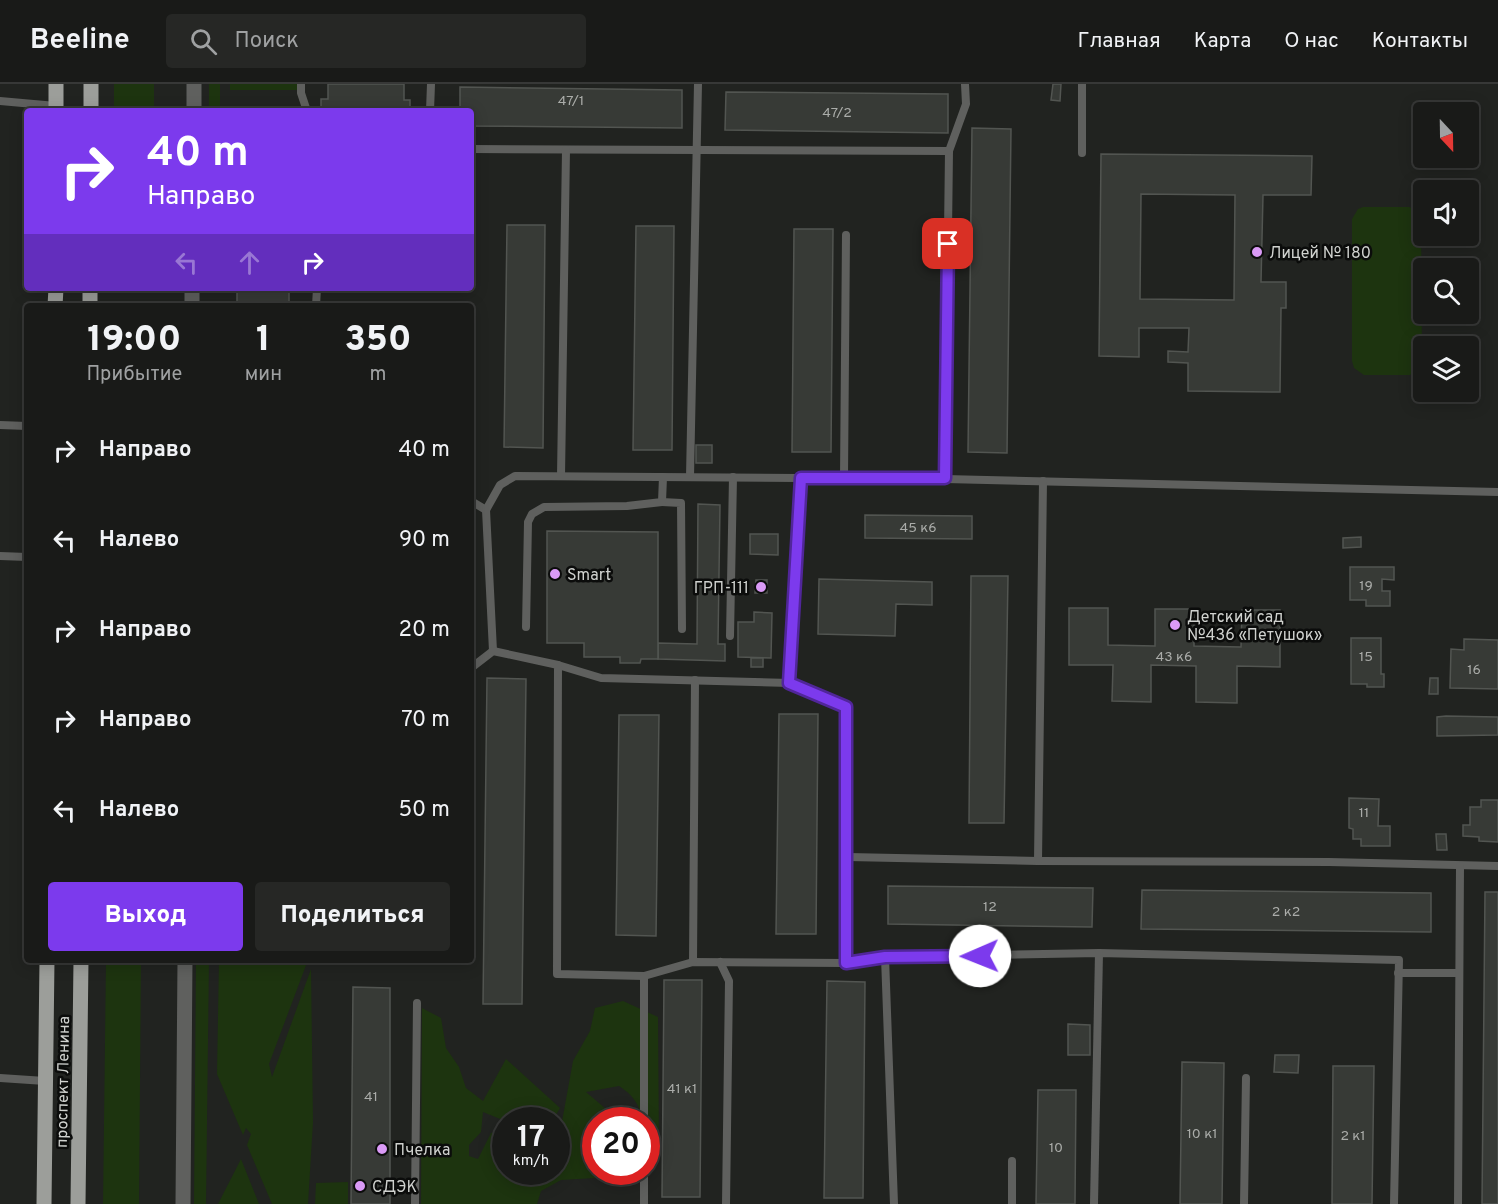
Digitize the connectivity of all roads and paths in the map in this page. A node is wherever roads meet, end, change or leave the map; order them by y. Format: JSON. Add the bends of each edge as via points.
{"nodes":[{"id":1,"x":56,"y":84,"type":"edge"},
{"id":2,"x":91,"y":84,"type":"edge"},
{"id":3,"x":194,"y":84,"type":"edge"},
{"id":4,"x":301,"y":84,"type":"edge"},
{"id":5,"x":431,"y":84,"type":"edge"},
{"id":6,"x":698,"y":84,"type":"edge"},
{"id":7,"x":965,"y":84,"type":"edge"},
{"id":8,"x":1082,"y":84,"type":"edge"},
{"id":9,"x":0,"y":101,"type":"edge"},
{"id":10,"x":56,"y":108,"type":"edge"},
{"id":11,"x":91,"y":108,"type":"edge"},
{"id":12,"x":194,"y":108,"type":"edge"},
{"id":13,"x":306,"y":108,"type":"edge"},
{"id":14,"x":430,"y":108,"type":"edge"},
{"id":15,"x":474,"y":149,"type":"edge"},
{"id":16,"x":696,"y":149,"type":"junction"},
{"id":17,"x":566,"y":150,"type":"junction"},
{"id":18,"x":949,"y":151,"type":"junction"},
{"id":19,"x":1082,"y":153,"type":"dead end"},
{"id":20,"x":846,"y":235,"type":"dead end"},
{"id":21,"x":0,"y":425,"type":"edge"},
{"id":22,"x":24,"y":426,"type":"edge"},
{"id":23,"x":561,"y":476,"type":"junction"},
{"id":24,"x":663,"y":477,"type":"junction"},
{"id":25,"x":690,"y":477,"type":"junction"},
{"id":26,"x":732,"y":477,"type":"junction"},
{"id":27,"x":801,"y":478,"type":"junction"},
{"id":28,"x":844,"y":478,"type":"junction"},
{"id":29,"x":945,"y":478,"type":"junction"},
{"id":30,"x":1043,"y":481,"type":"junction"},
{"id":31,"x":1498,"y":492,"type":"edge"},
{"id":32,"x":662,"y":502,"type":"junction"},
{"id":33,"x":474,"y":503,"type":"edge"},
{"id":34,"x":486,"y":510,"type":"junction"},
{"id":35,"x":0,"y":556,"type":"edge"},
{"id":36,"x":24,"y":557,"type":"edge"},
{"id":37,"x":526,"y":627,"type":"dead end"},
{"id":38,"x":682,"y":629,"type":"dead end"},
{"id":39,"x":730,"y":636,"type":"dead end"},
{"id":40,"x":493,"y":651,"type":"junction"},
{"id":41,"x":558,"y":665,"type":"junction"},
{"id":42,"x":474,"y":666,"type":"edge"},
{"id":43,"x":695,"y":680,"type":"junction"},
{"id":44,"x":789,"y":683,"type":"junction"},
{"id":45,"x":848,"y":857,"type":"junction"},
{"id":46,"x":1038,"y":861,"type":"junction"},
{"id":47,"x":1460,"y":866,"type":"junction"},
{"id":48,"x":1498,"y":866,"type":"edge"},
{"id":49,"x":1099,"y":953,"type":"junction"},
{"id":50,"x":885,"y":957,"type":"junction"},
{"id":51,"x":693,"y":962,"type":"junction"},
{"id":52,"x":720,"y":962,"type":"junction"},
{"id":53,"x":47,"y":963,"type":"edge"},
{"id":54,"x":81,"y":963,"type":"edge"},
{"id":55,"x":185,"y":963,"type":"edge"},
{"id":56,"x":846,"y":963,"type":"junction"},
{"id":57,"x":1398,"y":973,"type":"junction"},
{"id":58,"x":1459,"y":973,"type":"junction"},
{"id":59,"x":644,"y":976,"type":"junction"},
{"id":60,"x":417,"y":1003,"type":"dead end"},
{"id":61,"x":0,"y":1078,"type":"edge"},
{"id":62,"x":1246,"y":1078,"type":"dead end"},
{"id":63,"x":45,"y":1081,"type":"junction"},
{"id":64,"x":644,"y":1107,"type":"edge"},
{"id":65,"x":1012,"y":1161,"type":"dead end"},
{"id":66,"x":644,"y":1185,"type":"edge"},
{"id":67,"x":44,"y":1204,"type":"edge"},
{"id":68,"x":78,"y":1204,"type":"edge"},
{"id":69,"x":183,"y":1204,"type":"edge"},
{"id":70,"x":415,"y":1204,"type":"edge"},
{"id":71,"x":644,"y":1204,"type":"edge"},
{"id":72,"x":726,"y":1204,"type":"edge"},
{"id":73,"x":894,"y":1204,"type":"edge"},
{"id":74,"x":1012,"y":1204,"type":"edge"},
{"id":75,"x":1094,"y":1204,"type":"edge"},
{"id":76,"x":1244,"y":1204,"type":"edge"},
{"id":77,"x":1394,"y":1204,"type":"edge"},
{"id":78,"x":1458,"y":1204,"type":"edge"}],
"edges":[{"from":1,"to":10,"type":"main road"},
{"from":2,"to":11,"type":"main road"},
{"from":3,"to":12,"type":"street"},
{"from":4,"to":13,"type":"lane"},
{"from":5,"to":14,"type":"lane"},
{"from":6,"to":16,"type":"lane"},
{"from":7,"to":18,"type":"lane","via":[[966,104]]},
{"from":8,"to":19,"type":"lane"},
{"from":9,"to":10,"type":"lane"},
{"from":15,"to":17,"type":"lane"},
{"from":16,"to":17,"type":"lane"},
{"from":16,"to":18,"type":"lane"},
{"from":16,"to":25,"type":"lane"},
{"from":17,"to":23,"type":"lane"},
{"from":18,"to":29,"type":"lane"},
{"from":20,"to":28,"type":"lane"},
{"from":21,"to":22,"type":"lane"},
{"from":23,"to":24,"type":"lane"},
{"from":23,"to":34,"type":"lane","via":[[515,476],[501,485]]},
{"from":24,"to":25,"type":"lane"},
{"from":24,"to":32,"type":"lane"},
{"from":25,"to":26,"type":"lane"},
{"from":26,"to":27,"type":"lane"},
{"from":26,"to":39,"type":"lane"},
{"from":27,"to":28,"type":"lane"},
{"from":27,"to":44,"type":"lane"},
{"from":28,"to":29,"type":"lane"},
{"from":29,"to":30,"type":"lane"},
{"from":30,"to":31,"type":"lane"},
{"from":30,"to":46,"type":"lane"},
{"from":32,"to":37,"type":"lane","via":[[544,507],[532,514],[528,522]]},
{"from":32,"to":38,"type":"lane","via":[[681,503]]},
{"from":33,"to":34,"type":"lane"},
{"from":34,"to":40,"type":"lane"},
{"from":35,"to":36,"type":"lane"},
{"from":40,"to":41,"type":"lane"},
{"from":40,"to":42,"type":"lane"},
{"from":41,"to":43,"type":"lane","via":[[601,678]]},
{"from":41,"to":59,"type":"lane","via":[[556,974]]},
{"from":43,"to":44,"type":"lane"},
{"from":43,"to":51,"type":"lane"},
{"from":44,"to":45,"type":"lane","via":[[846,707]]},
{"from":45,"to":46,"type":"lane"},
{"from":45,"to":56,"type":"lane"},
{"from":46,"to":47,"type":"lane"},
{"from":47,"to":48,"type":"lane"},
{"from":47,"to":58,"type":"lane"},
{"from":49,"to":50,"type":"lane"},
{"from":49,"to":57,"type":"lane","via":[[1399,960]]},
{"from":49,"to":75,"type":"lane"},
{"from":50,"to":56,"type":"lane"},
{"from":50,"to":73,"type":"lane"},
{"from":51,"to":52,"type":"lane"},
{"from":51,"to":59,"type":"lane"},
{"from":52,"to":56,"type":"lane"},
{"from":52,"to":72,"type":"lane","via":[[729,981]]},
{"from":53,"to":63,"type":"main road","name":"проспект Ленина"},
{"from":54,"to":68,"type":"main road","name":"проспект Ленина"},
{"from":55,"to":69,"type":"street"},
{"from":57,"to":58,"type":"lane"},
{"from":57,"to":77,"type":"lane"},
{"from":58,"to":78,"type":"lane"},
{"from":59,"to":64,"type":"lane"},
{"from":60,"to":70,"type":"lane"},
{"from":61,"to":63,"type":"lane"},
{"from":62,"to":76,"type":"lane"},
{"from":63,"to":67,"type":"main road","name":"проспект Ленина"},
{"from":65,"to":74,"type":"lane"},
{"from":66,"to":71,"type":"lane"}]}
